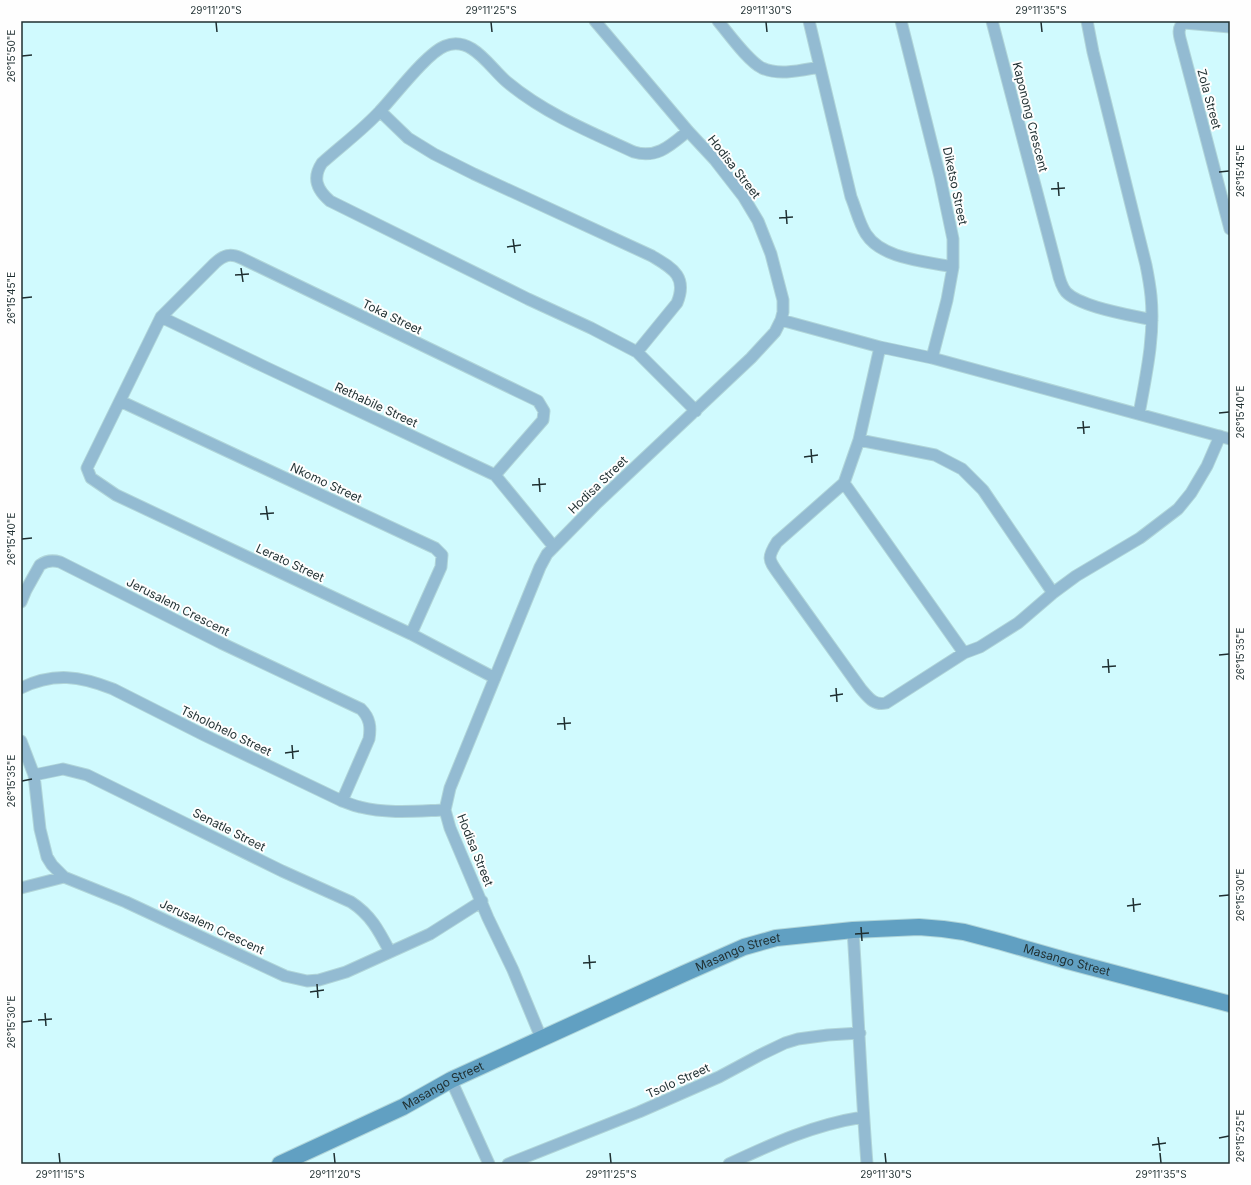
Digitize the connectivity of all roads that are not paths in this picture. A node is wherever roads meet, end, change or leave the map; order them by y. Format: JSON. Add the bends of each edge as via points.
{"nodes":[{"id":1,"x":595,"y":21,"type":"edge"},
{"id":2,"x":718,"y":21,"type":"edge"},
{"id":3,"x":809,"y":21,"type":"edge"},
{"id":4,"x":901,"y":21,"type":"edge"},
{"id":5,"x":992,"y":21,"type":"edge"},
{"id":6,"x":1086,"y":21,"type":"edge"},
{"id":7,"x":1230,"y":27,"type":"edge"},
{"id":8,"x":820,"y":67,"type":"junction"},
{"id":9,"x":380,"y":111,"type":"junction"},
{"id":10,"x":688,"y":131,"type":"junction"},
{"id":11,"x":1230,"y":229,"type":"edge"},
{"id":12,"x":953,"y":267,"type":"junction"},
{"id":13,"x":161,"y":317,"type":"junction"},
{"id":14,"x":781,"y":320,"type":"junction"},
{"id":15,"x":1152,"y":320,"type":"junction"},
{"id":16,"x":880,"y":347,"type":"junction"},
{"id":17,"x":637,"y":352,"type":"junction"},
{"id":18,"x":932,"y":358,"type":"junction"},
{"id":19,"x":120,"y":401,"type":"junction"},
{"id":20,"x":696,"y":410,"type":"junction"},
{"id":21,"x":1139,"y":414,"type":"junction"},
{"id":22,"x":1225,"y":438,"type":"edge"},
{"id":23,"x":859,"y":440,"type":"junction"},
{"id":24,"x":495,"y":475,"type":"junction"},
{"id":25,"x":844,"y":483,"type":"junction"},
{"id":26,"x":554,"y":547,"type":"junction"},
{"id":27,"x":1053,"y":593,"type":"junction"},
{"id":28,"x":21,"y":602,"type":"edge"},
{"id":29,"x":411,"y":634,"type":"junction"},
{"id":30,"x":964,"y":653,"type":"junction"},
{"id":31,"x":495,"y":678,"type":"junction"},
{"id":32,"x":21,"y":688,"type":"edge"},
{"id":33,"x":21,"y":741,"type":"edge"},
{"id":34,"x":34,"y":776,"type":"junction"},
{"id":35,"x":342,"y":801,"type":"junction"},
{"id":36,"x":445,"y":810,"type":"junction"},
{"id":37,"x":64,"y":877,"type":"junction"},
{"id":38,"x":21,"y":888,"type":"edge"},
{"id":39,"x":482,"y":901,"type":"junction"},
{"id":40,"x":853,"y":930,"type":"junction"},
{"id":41,"x":390,"y":952,"type":"junction"},
{"id":42,"x":1230,"y":1004,"type":"edge"},
{"id":43,"x":860,"y":1033,"type":"junction"},
{"id":44,"x":542,"y":1040,"type":"junction"},
{"id":45,"x":451,"y":1080,"type":"junction"},
{"id":46,"x":863,"y":1117,"type":"junction"},
{"id":47,"x":280,"y":1164,"type":"edge"},
{"id":48,"x":489,"y":1164,"type":"edge"},
{"id":49,"x":508,"y":1164,"type":"edge"},
{"id":50,"x":729,"y":1164,"type":"edge"},
{"id":51,"x":867,"y":1164,"type":"edge"}],
"edges":[{"from":1,"to":10,"type":"street","name":"Hodisa Street"},
{"from":2,"to":8,"type":"street","via":[[761,68],[780,71]]},
{"from":3,"to":8,"type":"street"},
{"from":4,"to":12,"type":"street","name":"Diketso Street","via":[[940,177],[953,239]]},
{"from":5,"to":15,"type":"street","name":"Kaponong Crescent","via":[[1062,286],[1067,293],[1090,305]]},
{"from":6,"to":15,"type":"street","via":[[1146,265]]},
{"from":7,"to":11,"type":"street","name":"Zola Street","via":[[1184,22],[1179,29]]},
{"from":8,"to":12,"type":"street","via":[[851,197],[866,234],[879,248],[894,255]]},
{"from":9,"to":10,"type":"street","via":[[436,52],[458,43],[475,51],[501,78],[535,103],[634,152],[642,154],[661,151]]},
{"from":9,"to":17,"type":"street","via":[[408,138],[434,154],[652,256],[673,269],[678,274],[680,284],[677,303]]},
{"from":9,"to":17,"type":"street","via":[[322,162],[317,182],[321,194],[401,237]]},
{"from":10,"to":14,"type":"street","name":"Hodisa Street","via":[[743,196],[758,221],[771,254],[783,300]]},
{"from":12,"to":18,"type":"street","name":"Diketso Street"},
{"from":13,"to":19,"type":"street"},
{"from":13,"to":24,"type":"street","name":"Rethabile Street"},
{"from":13,"to":24,"type":"street","name":"Toka Street","via":[[222,257],[230,255],[241,258],[533,398],[544,411],[543,420]]},
{"from":14,"to":16,"type":"street"},
{"from":14,"to":20,"type":"street","name":"Hodisa Street","via":[[775,332],[751,358]]},
{"from":15,"to":21,"type":"street","via":[[1149,362]]},
{"from":16,"to":18,"type":"street"},
{"from":16,"to":23,"type":"street"},
{"from":17,"to":20,"type":"street"},
{"from":18,"to":21,"type":"street"},
{"from":19,"to":29,"type":"street","name":"Lerato Street","via":[[87,468],[91,478],[116,495]]},
{"from":19,"to":29,"type":"street","name":"Nkomo Street","via":[[435,548],[442,556],[441,567]]},
{"from":20,"to":26,"type":"street","name":"Hodisa Street"},
{"from":21,"to":22,"type":"street"},
{"from":22,"to":27,"type":"street","via":[[1192,492],[1178,509],[1140,538],[1076,576]]},
{"from":23,"to":25,"type":"street"},
{"from":23,"to":27,"type":"street","via":[[935,455],[962,469],[984,490]]},
{"from":24,"to":26,"type":"street","name":"Rethabile Street"},
{"from":25,"to":30,"type":"street"},
{"from":25,"to":30,"type":"street","via":[[771,550],[769,557],[780,576],[861,689],[878,704],[886,703]]},
{"from":26,"to":31,"type":"street","name":"Hodisa Street","via":[[540,567]]},
{"from":27,"to":30,"type":"street","via":[[1006,631],[980,647]]},
{"from":28,"to":35,"type":"street","name":"Jerusalem Crescent","via":[[40,565],[50,561],[60,562],[360,709],[368,718],[369,739]]},
{"from":29,"to":31,"type":"street","name":"Lerato Street"},
{"from":31,"to":36,"type":"street","name":"Hodisa Street","via":[[450,788]]},
{"from":32,"to":35,"type":"street","name":"Tsholohelo Street","via":[[34,681],[65,677],[99,684]]},
{"from":33,"to":34,"type":"street","name":"Jerusalem Crescent"},
{"from":34,"to":37,"type":"street","name":"Jerusalem Crescent","via":[[44,849],[52,865]]},
{"from":34,"to":41,"type":"street","name":"Senatle Street","via":[[63,770],[87,775],[351,902],[369,916]]},
{"from":35,"to":36,"type":"street","name":"Tsholohelo Street","via":[[376,810]]},
{"from":36,"to":39,"type":"street","name":"Hodisa Street","via":[[450,828]]},
{"from":37,"to":38,"type":"street"},
{"from":37,"to":41,"type":"street","name":"Jerusalem Crescent","via":[[126,902],[285,976],[301,980],[319,980],[346,972]]},
{"from":39,"to":41,"type":"street","name":"Jerusalem Crescent","via":[[430,934]]},
{"from":39,"to":44,"type":"street","name":"Hodisa Street","via":[[514,970]]},
{"from":40,"to":42,"type":"street","name":"Masango Street","via":[[919,927],[964,932]]},
{"from":40,"to":43,"type":"street"},
{"from":40,"to":44,"type":"street","name":"Masango Street","via":[[776,938],[744,947]]},
{"from":43,"to":46,"type":"street"},
{"from":43,"to":49,"type":"street","name":"Tsolo Street","via":[[798,1039],[785,1043],[719,1077],[639,1112]]},
{"from":44,"to":45,"type":"street","name":"Masango Street"},
{"from":45,"to":47,"type":"street","name":"Masango Street","via":[[403,1107]]},
{"from":45,"to":48,"type":"street"},
{"from":46,"to":50,"type":"street","via":[[806,1130]]},
{"from":46,"to":51,"type":"street"}]}
